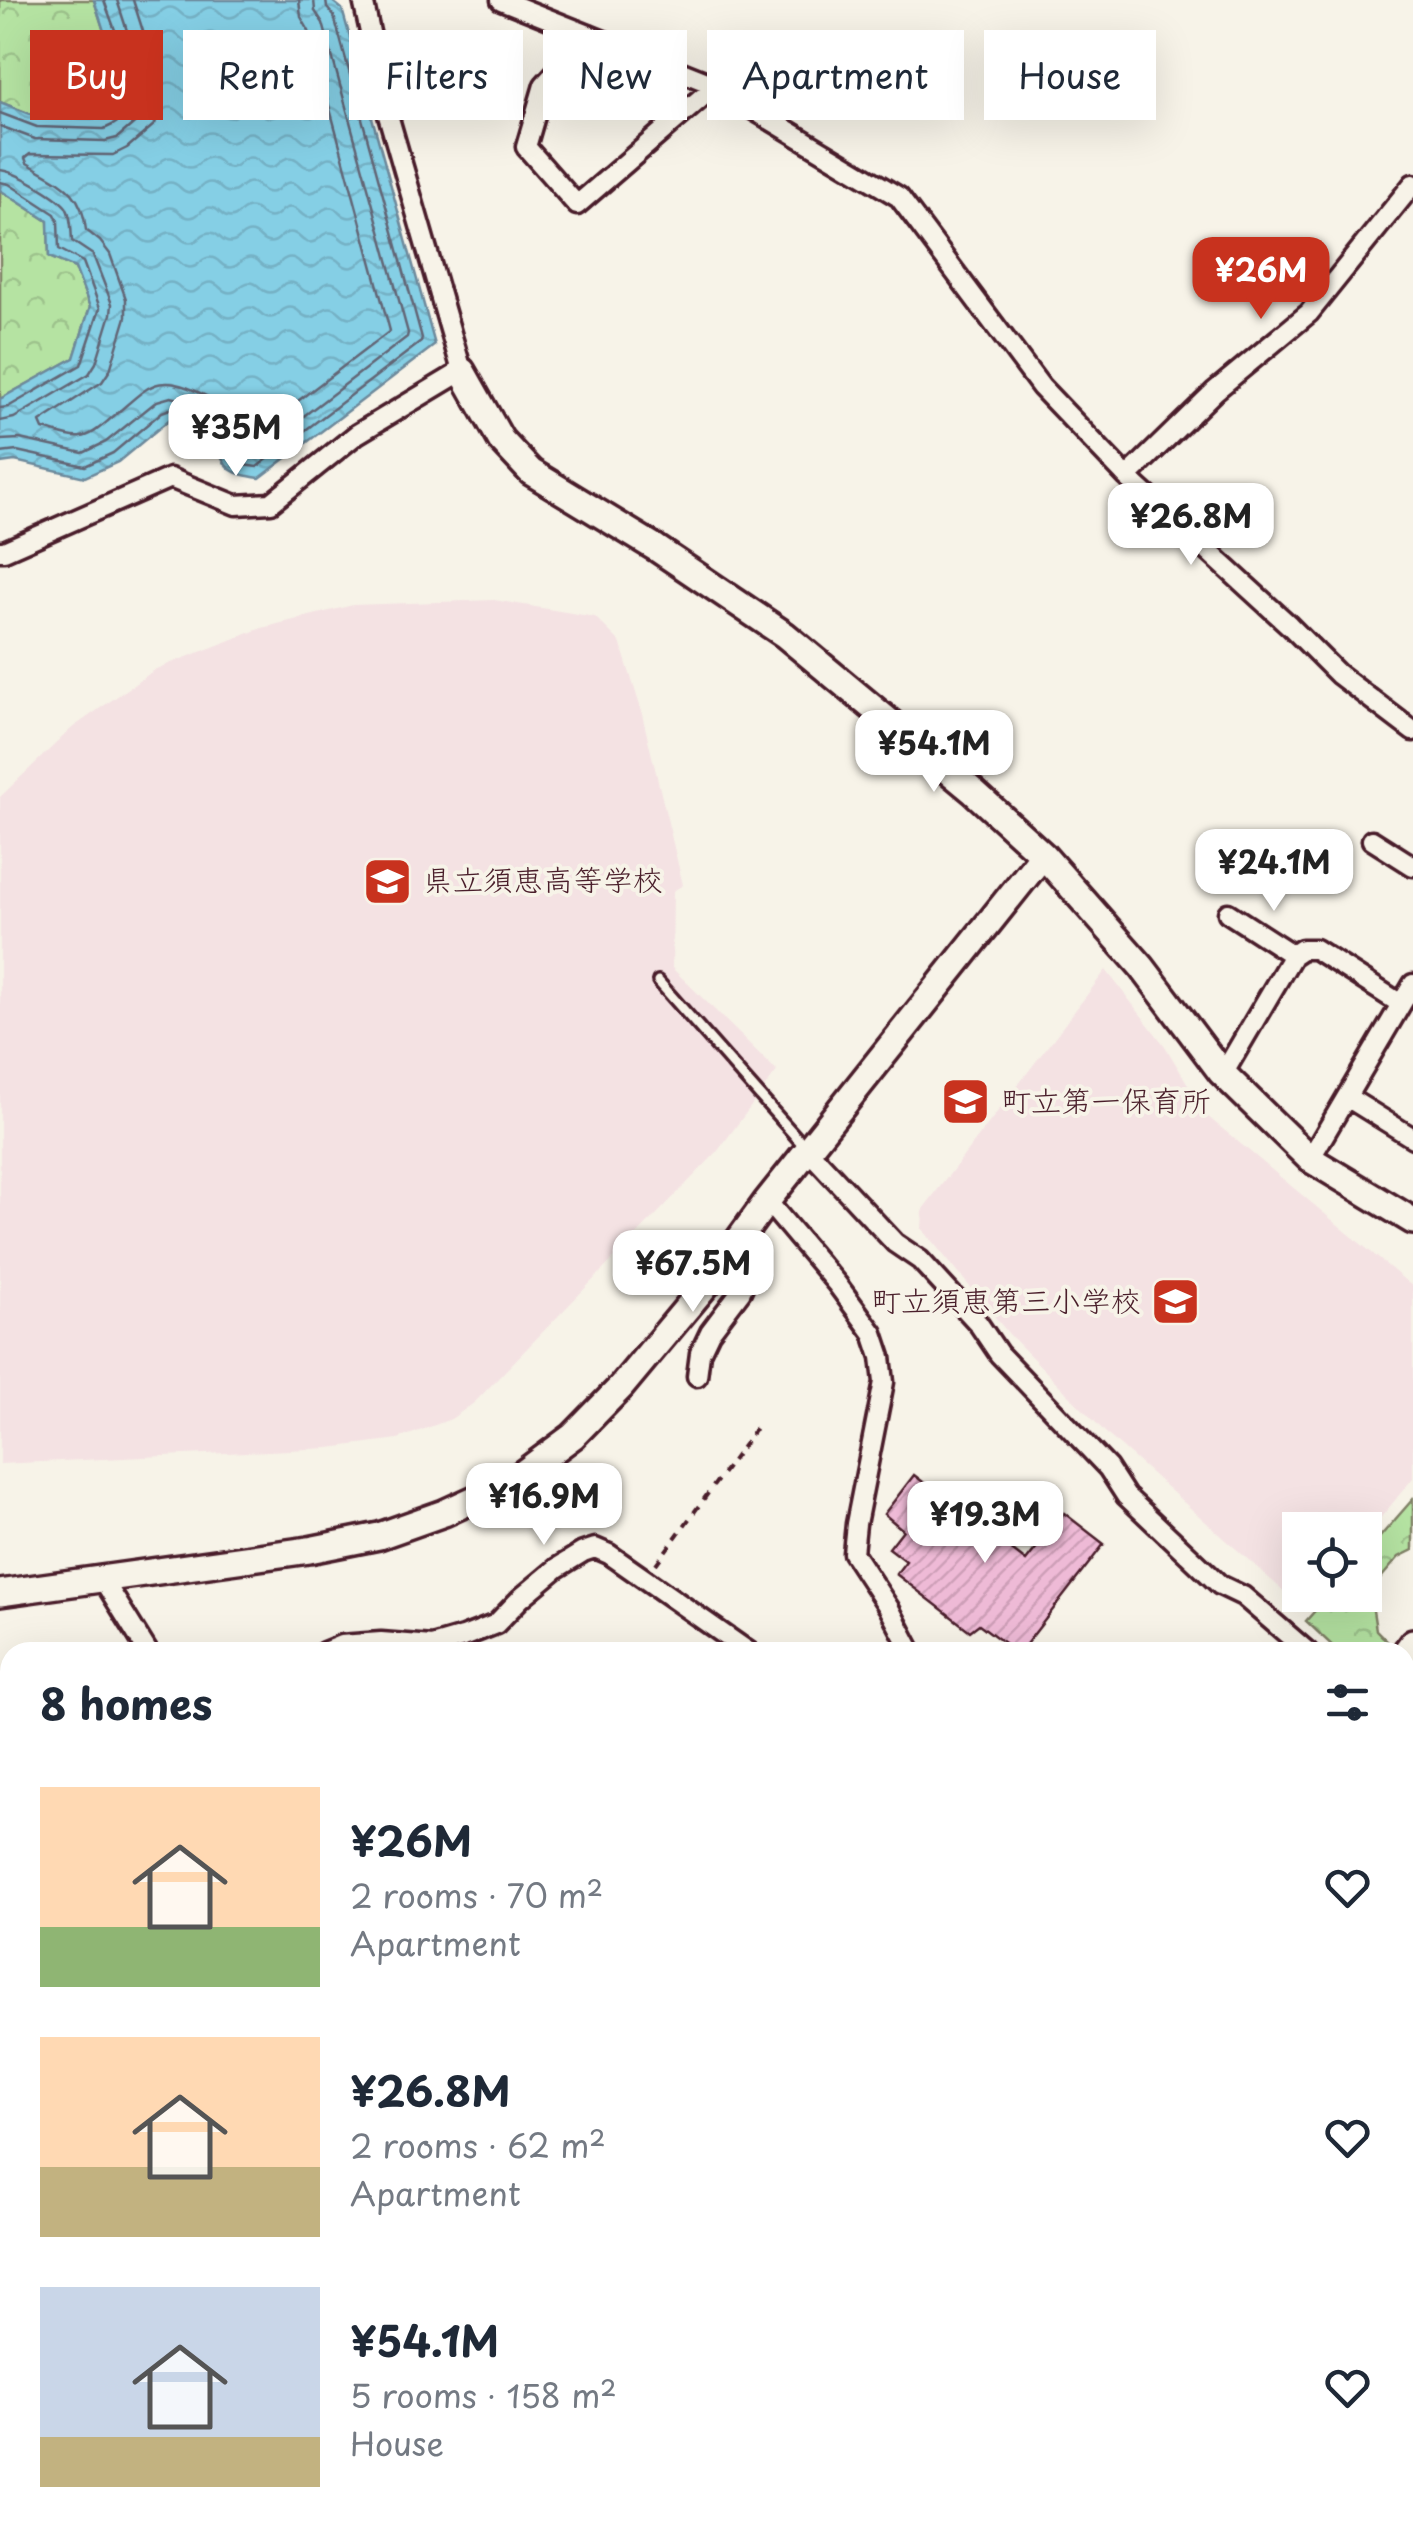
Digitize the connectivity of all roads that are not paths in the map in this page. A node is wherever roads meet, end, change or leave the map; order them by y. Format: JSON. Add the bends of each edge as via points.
{"nodes":[{"id":1,"x":363,"y":0,"type":"edge"},
{"id":2,"x":501,"y":0,"type":"edge"},
{"id":3,"x":577,"y":30,"type":"edge"},
{"id":4,"x":543,"y":88,"type":"edge"},
{"id":5,"x":707,"y":93,"type":"edge"},
{"id":6,"x":687,"y":110,"type":"edge"},
{"id":7,"x":676,"y":120,"type":"edge"},
{"id":8,"x":771,"y":120,"type":"edge"},
{"id":9,"x":1413,"y":184,"type":"edge"},
{"id":10,"x":462,"y":371,"type":"junction"},
{"id":11,"x":1126,"y":477,"type":"junction"},
{"id":12,"x":0,"y":551,"type":"edge"},
{"id":13,"x":1413,"y":732,"type":"edge"},
{"id":14,"x":1372,"y":840,"type":"dead end"},
{"id":15,"x":1042,"y":856,"type":"junction"},
{"id":16,"x":1413,"y":866,"type":"edge"},
{"id":17,"x":1228,"y":913,"type":"dead end"},
{"id":18,"x":1293,"y":955,"type":"junction"},
{"id":19,"x":658,"y":981,"type":"dead end"},
{"id":20,"x":1413,"y":984,"type":"edge"},
{"id":21,"x":1402,"y":1004,"type":"junction"},
{"id":22,"x":1221,"y":1072,"type":"junction"},
{"id":23,"x":1347,"y":1096,"type":"junction"},
{"id":24,"x":1413,"y":1138,"type":"edge"},
{"id":25,"x":808,"y":1150,"type":"junction"},
{"id":26,"x":1310,"y":1159,"type":"junction"},
{"id":27,"x":767,"y":1201,"type":"junction"},
{"id":28,"x":1413,"y":1222,"type":"edge"},
{"id":29,"x":732,"y":1248,"type":"junction"},
{"id":30,"x":698,"y":1376,"type":"dead end"},
{"id":31,"x":102,"y":1578,"type":"junction"},
{"id":32,"x":0,"y":1593,"type":"edge"},
{"id":33,"x":142,"y":1642,"type":"edge"},
{"id":34,"x":448,"y":1642,"type":"edge"},
{"id":35,"x":735,"y":1642,"type":"edge"},
{"id":36,"x":907,"y":1642,"type":"edge"},
{"id":37,"x":1296,"y":1642,"type":"edge"}],
"edges":[{"from":1,"to":10,"type":"street","via":[[388,114]]},
{"from":2,"to":3,"type":"street"},
{"from":4,"to":7,"type":"street","via":[[526,148],[577,206]]},
{"from":5,"to":6,"type":"street"},
{"from":8,"to":11,"type":"street","via":[[899,197],[1041,387]]},
{"from":9,"to":11,"type":"street","via":[[1309,312]]},
{"from":10,"to":12,"type":"street","via":[[357,434],[272,503],[236,505],[170,478]]},
{"from":10,"to":15,"type":"street","via":[[501,440],[532,472],[785,635]]},
{"from":11,"to":13,"type":"street","via":[[1338,674]]},
{"from":14,"to":16,"type":"street"},
{"from":15,"to":22,"type":"street","via":[[1142,967]]},
{"from":15,"to":25,"type":"street"},
{"from":17,"to":18,"type":"street"},
{"from":18,"to":21,"type":"street","via":[[1315,949]]},
{"from":18,"to":22,"type":"street"},
{"from":19,"to":25,"type":"lane"},
{"from":20,"to":21,"type":"street"},
{"from":21,"to":23,"type":"street"},
{"from":22,"to":26,"type":"street"},
{"from":23,"to":24,"type":"street"},
{"from":23,"to":26,"type":"street"},
{"from":25,"to":27,"type":"street"},
{"from":25,"to":37,"type":"street","via":[[978,1322],[1126,1496],[1220,1585]]},
{"from":26,"to":28,"type":"street"},
{"from":27,"to":29,"type":"street"},
{"from":27,"to":36,"type":"street","via":[[837,1284],[877,1345],[884,1382],[853,1552]]},
{"from":29,"to":30,"type":"street","via":[[750,1268],[710,1332]]},
{"from":29,"to":31,"type":"street","via":[[622,1387],[510,1484],[380,1536]]},
{"from":31,"to":32,"type":"street"},
{"from":31,"to":33,"type":"street"},
{"from":34,"to":35,"type":"street","via":[[496,1624],[556,1568],[596,1548]]}]}
